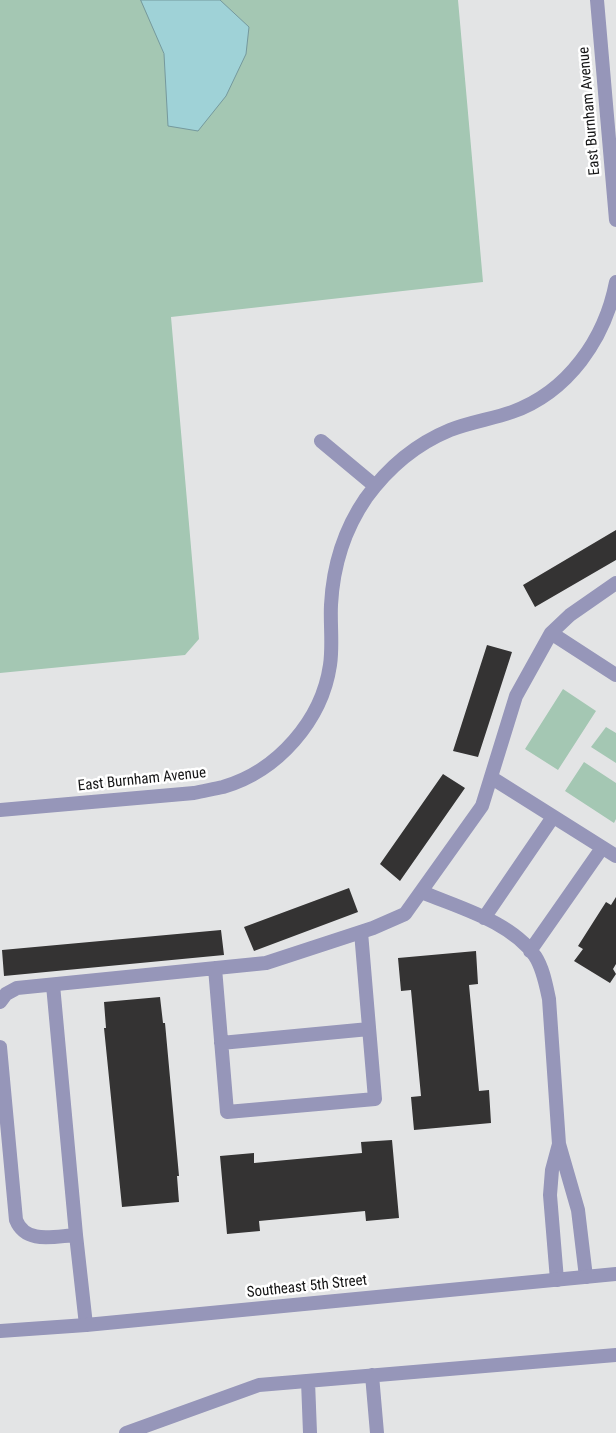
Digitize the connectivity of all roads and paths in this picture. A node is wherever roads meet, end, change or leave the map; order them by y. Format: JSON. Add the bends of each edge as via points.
{"nodes":[{"id":1,"x":597,"y":0,"type":"edge"},
{"id":2,"x":616,"y":220,"type":"edge"},
{"id":3,"x":616,"y":282,"type":"edge"},
{"id":4,"x":320,"y":441,"type":"dead end"},
{"id":5,"x":375,"y":486,"type":"junction"},
{"id":6,"x":615,"y":585,"type":"edge"},
{"id":7,"x":550,"y":633,"type":"junction"},
{"id":8,"x":616,"y":675,"type":"edge"},
{"id":9,"x":492,"y":778,"type":"junction"},
{"id":10,"x":0,"y":810,"type":"edge"},
{"id":11,"x":553,"y":817,"type":"junction"},
{"id":12,"x":602,"y":848,"type":"junction"},
{"id":13,"x":616,"y":856,"type":"edge"},
{"id":14,"x":422,"y":892,"type":"junction"},
{"id":15,"x":484,"y":918,"type":"junction"},
{"id":16,"x":361,"y":932,"type":"junction"},
{"id":17,"x":530,"y":951,"type":"junction"},
{"id":18,"x":215,"y":968,"type":"junction"},
{"id":19,"x":52,"y":985,"type":"junction"},
{"id":20,"x":0,"y":1002,"type":"edge"},
{"id":21,"x":369,"y":1029,"type":"junction"},
{"id":22,"x":222,"y":1043,"type":"junction"},
{"id":23,"x":0,"y":1047,"type":"edge"},
{"id":24,"x":559,"y":1144,"type":"junction"},
{"id":25,"x":76,"y":1235,"type":"junction"},
{"id":26,"x":616,"y":1274,"type":"edge"},
{"id":27,"x":586,"y":1277,"type":"junction"},
{"id":28,"x":557,"y":1280,"type":"junction"},
{"id":29,"x":86,"y":1325,"type":"junction"},
{"id":30,"x":0,"y":1331,"type":"edge"},
{"id":31,"x":616,"y":1355,"type":"edge"},
{"id":32,"x":372,"y":1375,"type":"junction"},
{"id":33,"x":308,"y":1381,"type":"junction"},
{"id":34,"x":126,"y":1433,"type":"edge"},
{"id":35,"x":310,"y":1433,"type":"edge"},
{"id":36,"x":378,"y":1433,"type":"edge"}],
"edges":[{"from":1,"to":2,"type":"street","name":"East Burnham Avenue"},
{"from":3,"to":5,"type":"street","name":"East Burnham Avenue","via":[[602,330],[585,357],[564,380],[539,399],[513,412],[451,430],[422,445],[397,463]]},
{"from":4,"to":5,"type":"street"},
{"from":5,"to":10,"type":"street","name":"East Burnham Avenue","via":[[356,512],[334,571],[331,656],[324,692],[296,739],[276,758],[251,775],[224,787],[194,793]]},
{"from":6,"to":7,"type":"street","via":[[570,615]]},
{"from":7,"to":8,"type":"street"},
{"from":7,"to":9,"type":"street","via":[[516,696]]},
{"from":9,"to":11,"type":"street"},
{"from":9,"to":14,"type":"street","via":[[482,806]]},
{"from":11,"to":12,"type":"street"},
{"from":11,"to":15,"type":"street"},
{"from":12,"to":13,"type":"street"},
{"from":12,"to":17,"type":"street"},
{"from":14,"to":15,"type":"street"},
{"from":14,"to":16,"type":"street","via":[[405,914]]},
{"from":15,"to":17,"type":"street","via":[[519,939]]},
{"from":16,"to":18,"type":"street","via":[[266,963]]},
{"from":16,"to":21,"type":"street"},
{"from":17,"to":24,"type":"street","via":[[544,976],[549,999]]},
{"from":18,"to":19,"type":"street"},
{"from":18,"to":22,"type":"street"},
{"from":19,"to":20,"type":"street","via":[[18,988],[6,994]]},
{"from":19,"to":25,"type":"street"},
{"from":21,"to":22,"type":"street"},
{"from":21,"to":22,"type":"street","via":[[375,1100],[227,1112]]},
{"from":23,"to":25,"type":"street","via":[[19,1226],[27,1235],[38,1237]]},
{"from":24,"to":27,"type":"street","via":[[578,1210]]},
{"from":24,"to":28,"type":"street","via":[[550,1195]]},
{"from":25,"to":29,"type":"street"},
{"from":26,"to":27,"type":"street","name":"Southeast 5th Street"},
{"from":27,"to":28,"type":"street","name":"Southeast 5th Street"},
{"from":28,"to":29,"type":"street","name":"Southeast 5th Street"},
{"from":29,"to":30,"type":"street","name":"Southeast 5th Street"},
{"from":31,"to":32,"type":"street"},
{"from":32,"to":33,"type":"street"},
{"from":32,"to":36,"type":"street"},
{"from":33,"to":34,"type":"street","via":[[260,1385]]},
{"from":33,"to":35,"type":"street"}]}
